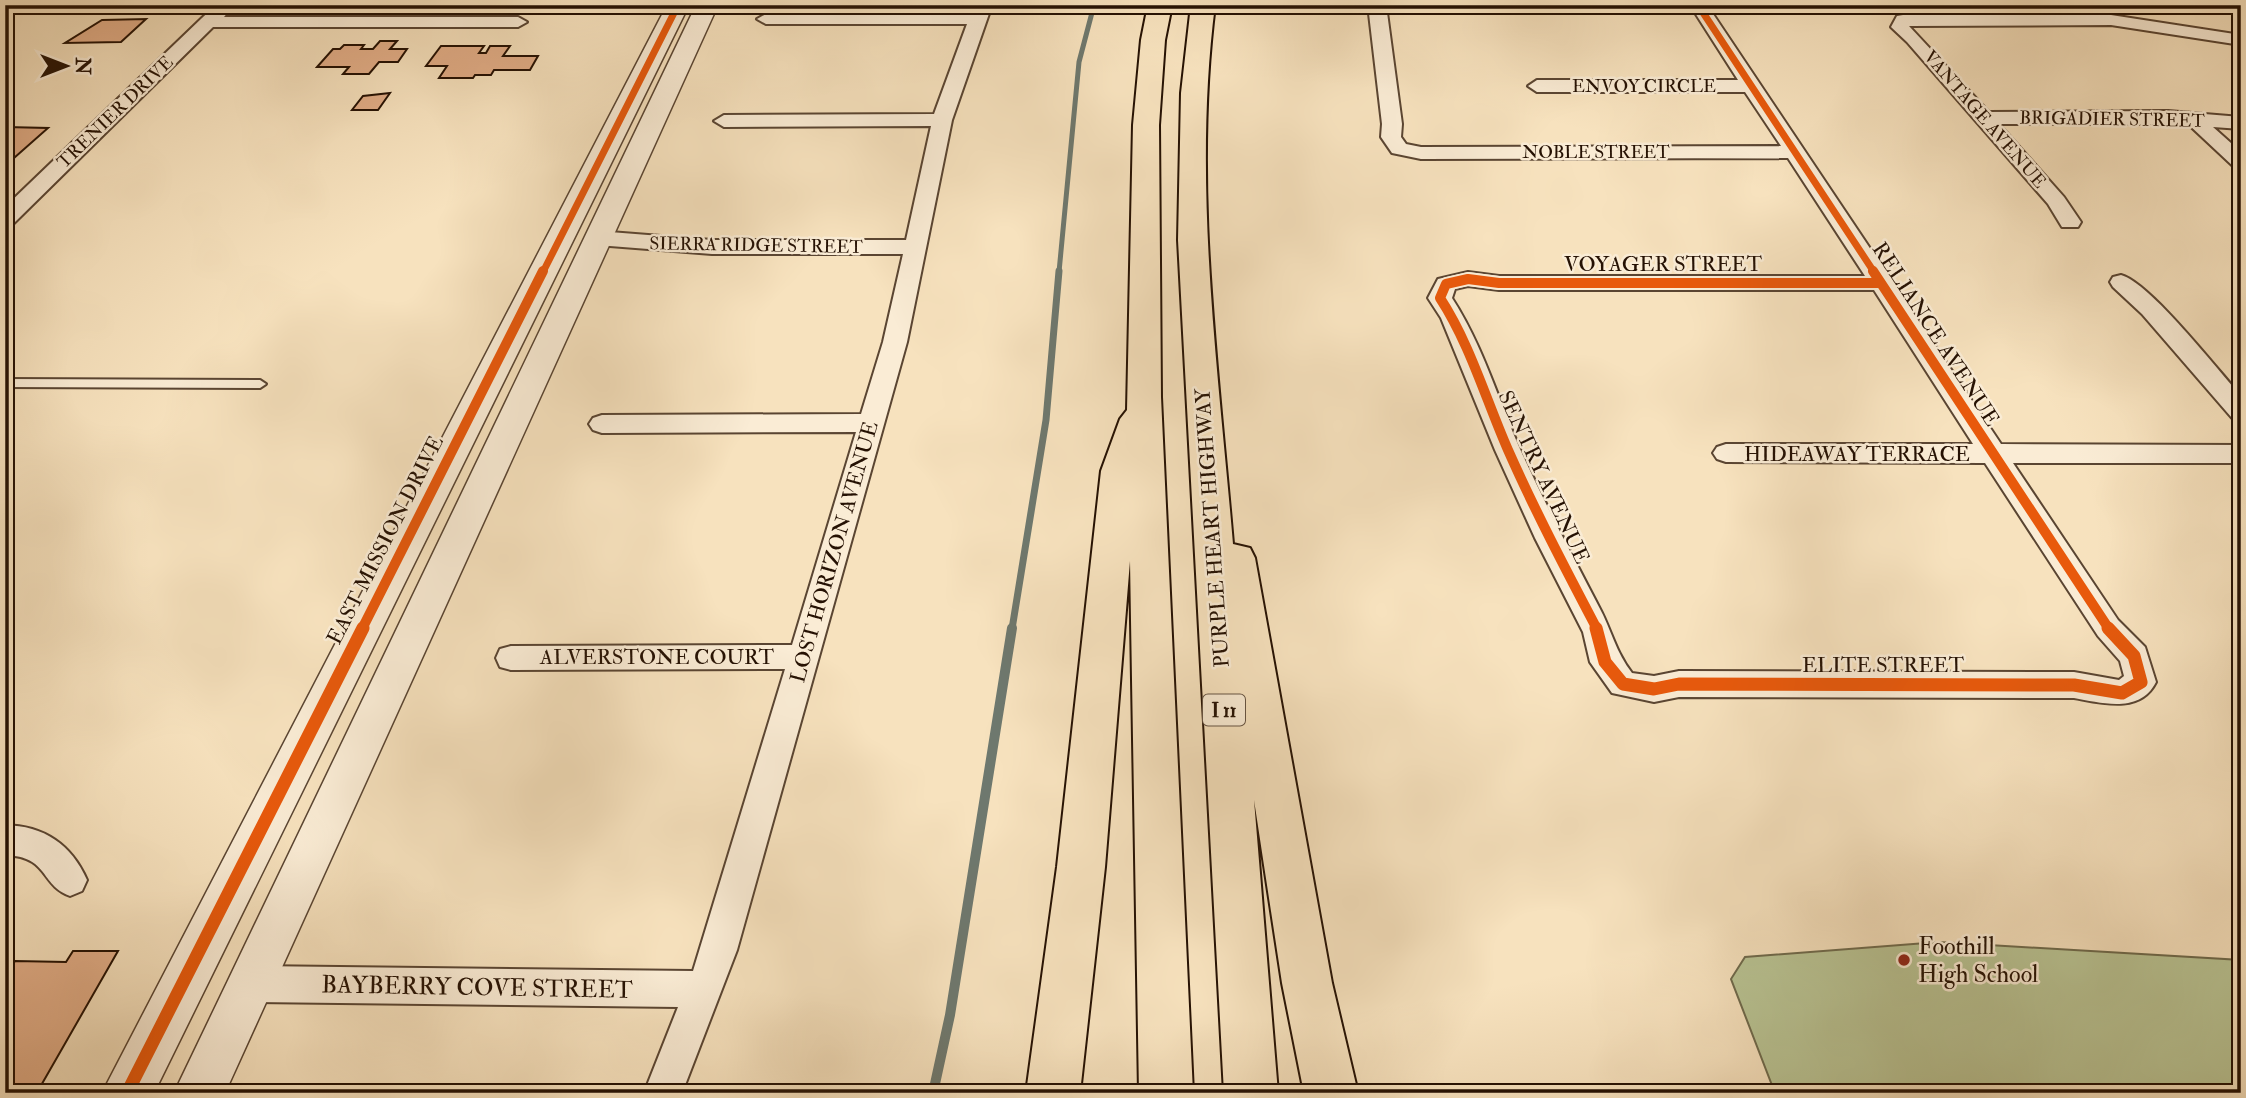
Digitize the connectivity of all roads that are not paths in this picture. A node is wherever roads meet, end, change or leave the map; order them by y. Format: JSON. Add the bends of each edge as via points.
{"nodes":[{"id":1,"x":225,"y":5,"type":"edge"},
{"id":2,"x":678,"y":5,"type":"edge"},
{"id":3,"x":708,"y":5,"type":"edge"},
{"id":4,"x":1160,"y":5,"type":"edge"},
{"id":5,"x":1203,"y":5,"type":"edge"},
{"id":6,"x":1377,"y":5,"type":"edge"},
{"id":7,"x":1698,"y":5,"type":"edge"},
{"id":8,"x":2048,"y":5,"type":"edge"},
{"id":9,"x":981,"y":12,"type":"edge"},
{"id":10,"x":766,"y":19,"type":"dead end"},
{"id":11,"x":2065,"y":20,"type":"junction"},
{"id":12,"x":208,"y":22,"type":"junction"},
{"id":13,"x":518,"y":22,"type":"dead end"},
{"id":14,"x":2241,"y":40,"type":"edge"},
{"id":15,"x":1537,"y":86,"type":"dead end"},
{"id":16,"x":1751,"y":86,"type":"junction"},
{"id":17,"x":625,"y":108,"type":"junction"},
{"id":18,"x":1983,"y":118,"type":"junction"},
{"id":19,"x":2192,"y":118,"type":"junction"},
{"id":20,"x":942,"y":120,"type":"junction"},
{"id":21,"x":724,"y":121,"type":"dead end"},
{"id":22,"x":2241,"y":123,"type":"edge"},
{"id":23,"x":1794,"y":152,"type":"junction"},
{"id":24,"x":2241,"y":163,"type":"edge"},
{"id":25,"x":5,"y":219,"type":"edge"},
{"id":26,"x":2070,"y":222,"type":"dead end"},
{"id":27,"x":597,"y":238,"type":"junction"},
{"id":28,"x":915,"y":247,"type":"junction"},
{"id":29,"x":2121,"y":282,"type":"dead end"},
{"id":30,"x":1880,"y":283,"type":"junction"},
{"id":31,"x":1446,"y":284,"type":"joint"},
{"id":32,"x":1198,"y":328,"type":"junction"},
{"id":33,"x":5,"y":383,"type":"edge"},
{"id":34,"x":260,"y":384,"type":"dead end"},
{"id":35,"x":1144,"y":397,"type":"junction"},
{"id":36,"x":2241,"y":412,"type":"edge"},
{"id":37,"x":871,"y":423,"type":"junction"},
{"id":38,"x":602,"y":424,"type":"dead end"},
{"id":39,"x":1726,"y":453,"type":"dead end"},
{"id":40,"x":1993,"y":454,"type":"junction"},
{"id":41,"x":2241,"y":454,"type":"edge"},
{"id":42,"x":804,"y":657,"type":"junction"},
{"id":43,"x":511,"y":658,"type":"dead end"},
{"id":44,"x":2141,"y":682,"type":"joint"},
{"id":45,"x":1622,"y":684,"type":"joint"},
{"id":46,"x":5,"y":840,"type":"edge"},
{"id":47,"x":70,"y":880,"type":"dead end"},
{"id":48,"x":250,"y":985,"type":"junction"},
{"id":49,"x":704,"y":989,"type":"junction"},
{"id":50,"x":127,"y":1093,"type":"edge"},
{"id":51,"x":199,"y":1093,"type":"edge"},
{"id":52,"x":663,"y":1093,"type":"edge"},
{"id":53,"x":1053,"y":1093,"type":"edge"},
{"id":54,"x":1166,"y":1093,"type":"edge"},
{"id":55,"x":1251,"y":1093,"type":"edge"},
{"id":56,"x":1331,"y":1093,"type":"edge"}],
"edges":[{"from":1,"to":12,"type":"street","name":"TRENIER DRIVE"},
{"from":2,"to":17,"type":"street","name":"EAST MISSION DRIVE"},
{"from":3,"to":27,"type":"street"},
{"from":4,"to":35,"type":"highway","via":[[1146,125]]},
{"from":5,"to":32,"type":"highway","name":"PURPLE HEART HIGHWAY","number":"I 11","via":[[1192,139]]},
{"from":6,"to":23,"type":"street","name":"NOBLE STREET","via":[[1391,137],[1399,149],[1421,153]]},
{"from":7,"to":16,"type":"street","name":"RELIANCE AVENUE"},
{"from":8,"to":11,"type":"street"},
{"from":9,"to":10,"type":"street"},
{"from":9,"to":20,"type":"street","name":"LOST HORIZON AVENUE"},
{"from":11,"to":14,"type":"street","via":[[2141,23]]},
{"from":11,"to":18,"type":"street","name":"VANTAGE AVENUE","via":[[1903,20],[1900,27]]},
{"from":12,"to":13,"type":"street"},
{"from":12,"to":25,"type":"street","name":"TRENIER DRIVE"},
{"from":15,"to":16,"type":"street","name":"ENVOY CIRCLE"},
{"from":16,"to":23,"type":"street","name":"RELIANCE AVENUE"},
{"from":17,"to":27,"type":"street","via":[[624,131],[581,220],[581,234]]},
{"from":17,"to":50,"type":"street","name":"EAST MISSION DRIVE"},
{"from":18,"to":19,"type":"street","name":"BRIGADIER STREET"},
{"from":18,"to":26,"type":"street","name":"VANTAGE AVENUE","via":[[2057,201]]},
{"from":19,"to":22,"type":"street","name":"BRIGADIER STREET"},
{"from":19,"to":24,"type":"street"},
{"from":20,"to":21,"type":"street"},
{"from":20,"to":28,"type":"street","name":"LOST HORIZON AVENUE"},
{"from":23,"to":30,"type":"street","name":"RELIANCE AVENUE"},
{"from":27,"to":28,"type":"street","name":"SIERRA RIDGE STREET","via":[[712,247]]},
{"from":27,"to":48,"type":"street"},
{"from":28,"to":37,"type":"street","name":"LOST HORIZON AVENUE","via":[[895,342]]},
{"from":29,"to":36,"type":"street"},
{"from":30,"to":31,"type":"street","name":"VOYAGER STREET","via":[[1499,283],[1468,279]]},
{"from":30,"to":40,"type":"street","name":"RELIANCE AVENUE"},
{"from":31,"to":45,"type":"street","name":"SENTRY AVENUE","via":[[1440,298],[1453,318],[1549,538],[1598,632],[1605,662]]},
{"from":32,"to":55,"type":"highway","name":"PURPLE HEART HIGHWAY","number":"I 11"},
{"from":32,"to":56,"type":"highway","via":[[1300,944]]},
{"from":33,"to":34,"type":"lane"},
{"from":35,"to":53,"type":"highway","via":[[1119,471],[1082,867]]},
{"from":35,"to":54,"type":"highway"},
{"from":37,"to":38,"type":"street"},
{"from":37,"to":42,"type":"street","name":"LOST HORIZON AVENUE"},
{"from":39,"to":40,"type":"street","name":"HIDEAWAY TERRACE"},
{"from":40,"to":41,"type":"street","name":"HIDEAWAY TERRACE"},
{"from":40,"to":44,"type":"street","name":"RELIANCE AVENUE","via":[[2108,628],[2134,656]]},
{"from":42,"to":43,"type":"street","name":"ALVERSTONE COURT"},
{"from":42,"to":49,"type":"street","name":"LOST HORIZON AVENUE"},
{"from":44,"to":45,"type":"street","name":"ELITE STREET","via":[[2122,693],[2074,685],[1679,684],[1654,689]]},
{"from":46,"to":47,"type":"street","via":[[23,840],[53,854]]},
{"from":48,"to":49,"type":"street","name":"BAYBERRY COVE STREET"},
{"from":48,"to":51,"type":"street"},
{"from":49,"to":52,"type":"street","name":"LOST HORIZON AVENUE"}]}
